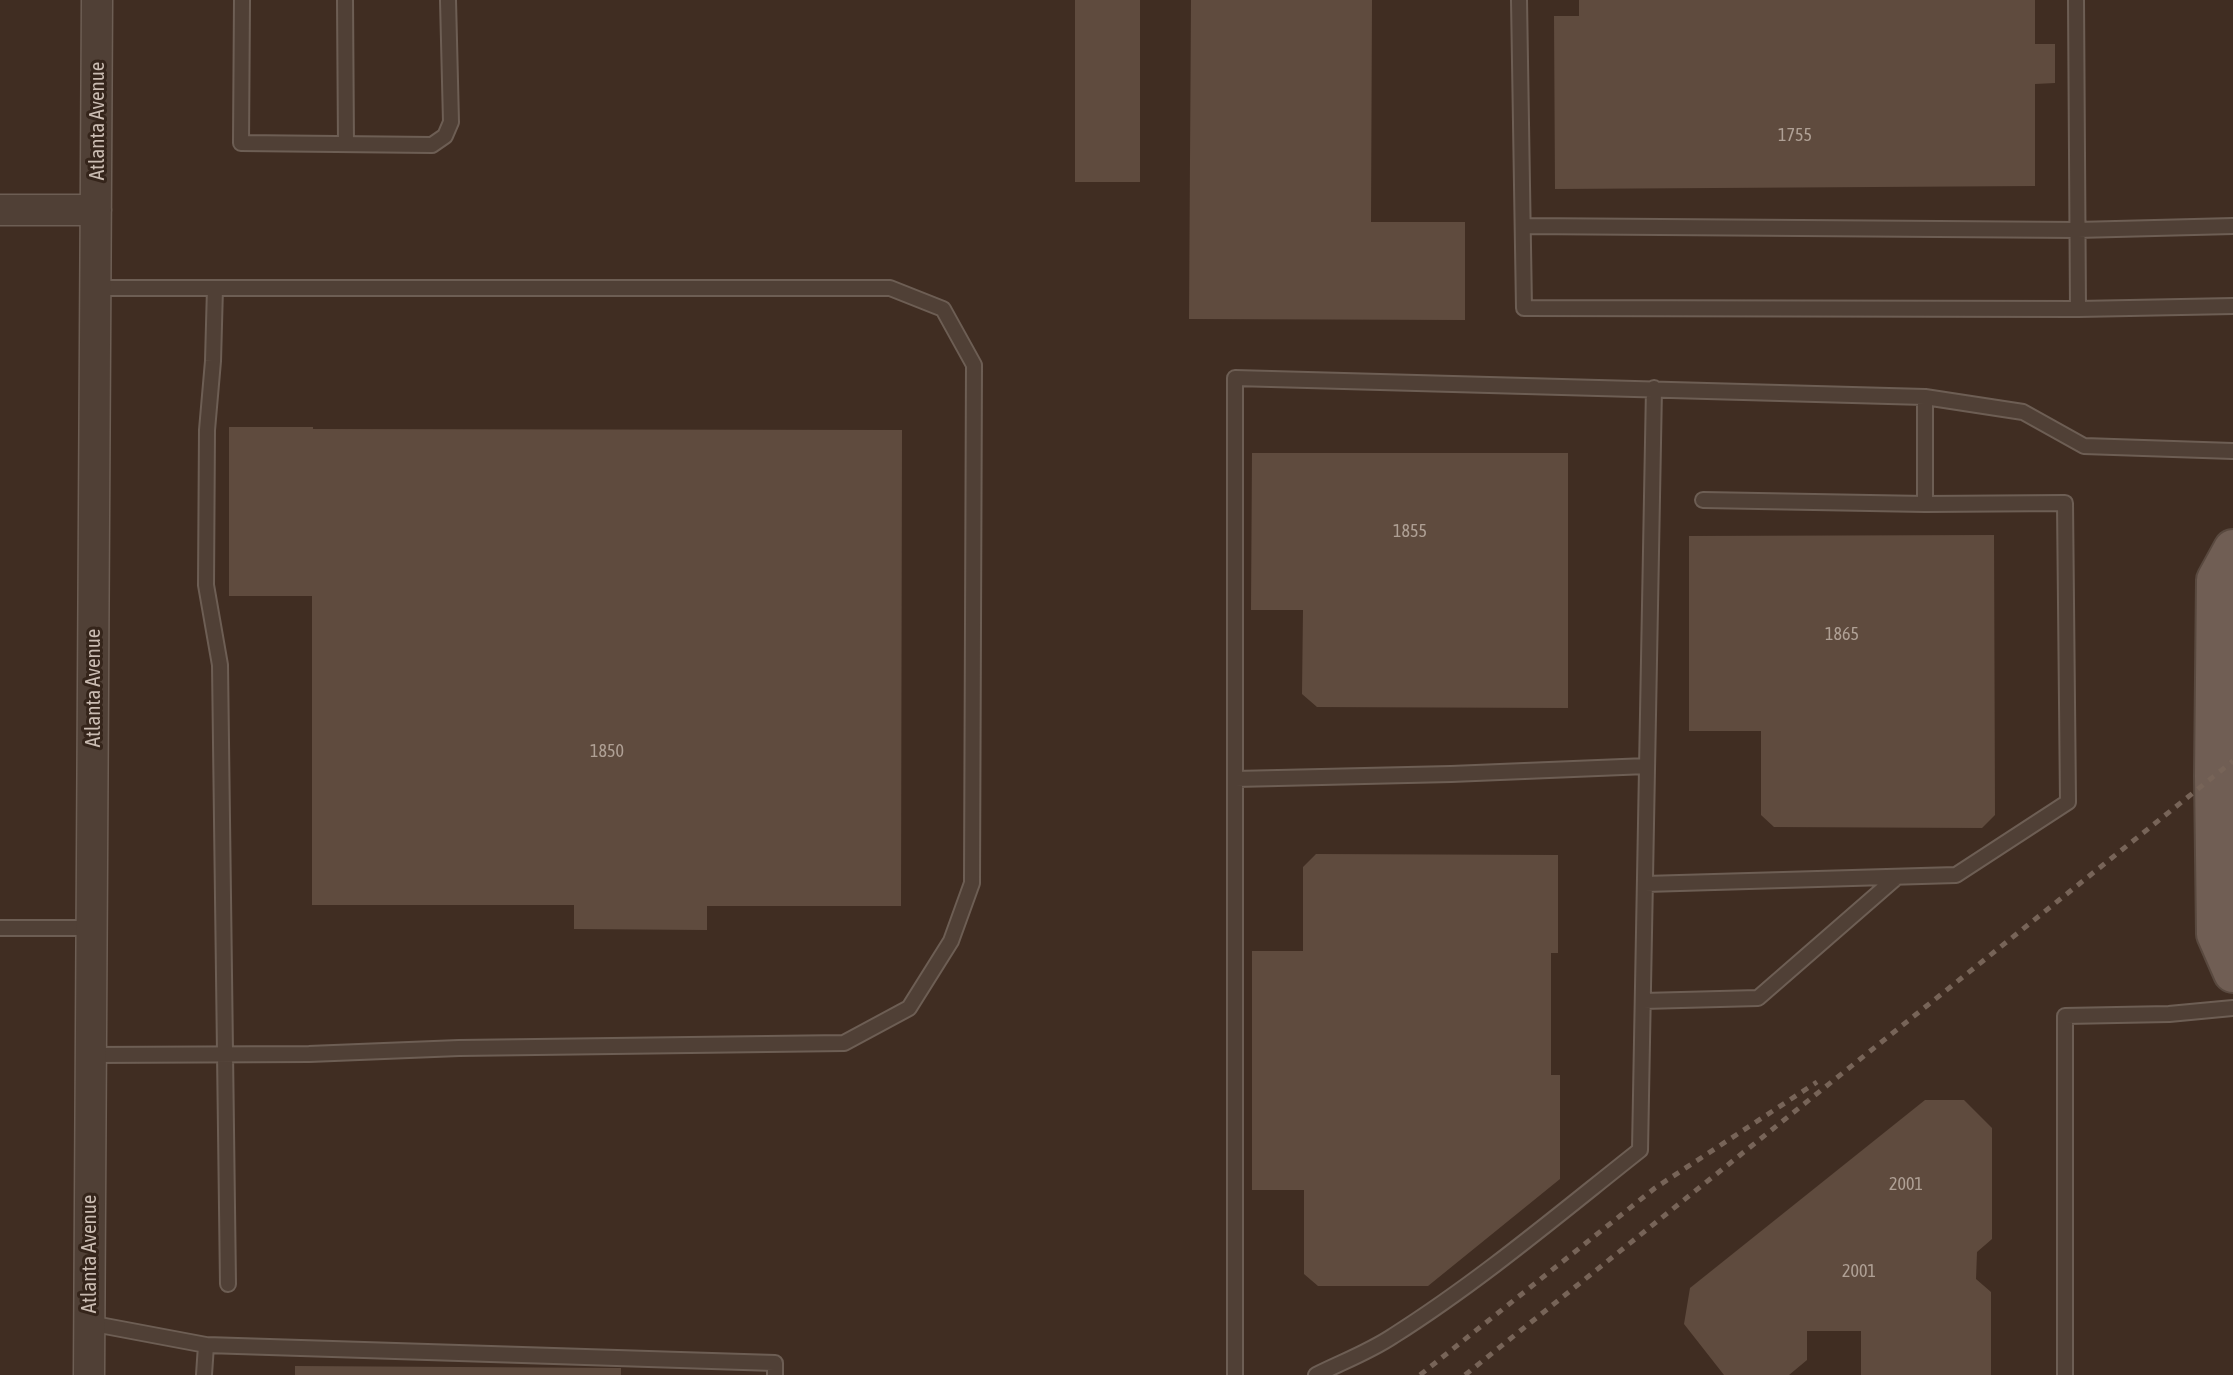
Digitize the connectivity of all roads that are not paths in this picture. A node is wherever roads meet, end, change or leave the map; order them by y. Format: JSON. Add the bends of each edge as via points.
{"nodes":[{"id":1,"x":97,"y":0,"type":"edge"},
{"id":2,"x":242,"y":0,"type":"edge"},
{"id":3,"x":345,"y":0,"type":"edge"},
{"id":4,"x":448,"y":0,"type":"edge"},
{"id":5,"x":1519,"y":0,"type":"edge"},
{"id":6,"x":2076,"y":0,"type":"edge"},
{"id":7,"x":346,"y":144,"type":"junction"},
{"id":8,"x":0,"y":210,"type":"edge"},
{"id":9,"x":96,"y":210,"type":"junction"},
{"id":10,"x":1523,"y":226,"type":"junction"},
{"id":11,"x":2233,"y":226,"type":"edge"},
{"id":12,"x":2077,"y":230,"type":"junction"},
{"id":13,"x":96,"y":288,"type":"junction"},
{"id":14,"x":215,"y":288,"type":"junction"},
{"id":15,"x":2233,"y":306,"type":"edge"},
{"id":16,"x":2078,"y":309,"type":"junction"},
{"id":17,"x":1654,"y":388,"type":"junction"},
{"id":18,"x":1924,"y":397,"type":"junction"},
{"id":19,"x":2233,"y":451,"type":"edge"},
{"id":20,"x":1703,"y":500,"type":"dead end"},
{"id":21,"x":1924,"y":504,"type":"junction"},
{"id":22,"x":2233,"y":549,"type":"edge"},
{"id":23,"x":1647,"y":766,"type":"junction"},
{"id":24,"x":1235,"y":779,"type":"junction"},
{"id":25,"x":1897,"y":877,"type":"junction"},
{"id":26,"x":1645,"y":884,"type":"junction"},
{"id":27,"x":0,"y":928,"type":"edge"},
{"id":28,"x":92,"y":928,"type":"junction"},
{"id":29,"x":2233,"y":974,"type":"edge"},
{"id":30,"x":1643,"y":1001,"type":"junction"},
{"id":31,"x":2233,"y":1008,"type":"edge"},
{"id":32,"x":224,"y":1054,"type":"junction"},
{"id":33,"x":90,"y":1055,"type":"junction"},
{"id":34,"x":228,"y":1284,"type":"dead end"},
{"id":35,"x":89,"y":1323,"type":"junction"},
{"id":36,"x":206,"y":1345,"type":"junction"},
{"id":37,"x":89,"y":1375,"type":"edge"},
{"id":38,"x":204,"y":1375,"type":"edge"},
{"id":39,"x":775,"y":1375,"type":"edge"},
{"id":40,"x":1235,"y":1375,"type":"edge"},
{"id":41,"x":1317,"y":1375,"type":"edge"},
{"id":42,"x":2065,"y":1375,"type":"edge"}],
"edges":[{"from":1,"to":9,"type":"street","name":"Atlanta Avenue"},
{"from":2,"to":7,"type":"lane","via":[[241,143]]},
{"from":3,"to":7,"type":"lane"},
{"from":4,"to":7,"type":"lane","via":[[450,122],[445,136],[432,145]]},
{"from":5,"to":10,"type":"lane"},
{"from":6,"to":12,"type":"lane"},
{"from":8,"to":9,"type":"street"},
{"from":9,"to":13,"type":"street","name":"Atlanta Avenue"},
{"from":10,"to":12,"type":"lane"},
{"from":10,"to":16,"type":"lane","via":[[1524,308]]},
{"from":11,"to":12,"type":"lane"},
{"from":12,"to":16,"type":"lane"},
{"from":13,"to":14,"type":"lane"},
{"from":13,"to":28,"type":"street","name":"Atlanta Avenue"},
{"from":14,"to":32,"type":"lane","via":[[207,430],[206,584],[220,665]]},
{"from":14,"to":32,"type":"lane","via":[[890,288],[943,309],[974,365],[972,883],[951,941],[909,1009],[844,1043]]},
{"from":15,"to":16,"type":"lane"},
{"from":17,"to":18,"type":"lane"},
{"from":17,"to":23,"type":"lane"},
{"from":17,"to":24,"type":"lane","via":[[1235,378]]},
{"from":18,"to":19,"type":"lane","via":[[2023,412],[2084,446]]},
{"from":18,"to":21,"type":"lane"},
{"from":20,"to":21,"type":"lane"},
{"from":21,"to":25,"type":"lane","via":[[2065,503],[2068,802],[1956,875]]},
{"from":22,"to":29,"type":"main road","via":[[2216,580],[2214,776],[2216,934]]},
{"from":23,"to":24,"type":"lane"},
{"from":23,"to":26,"type":"lane"},
{"from":24,"to":40,"type":"lane"},
{"from":25,"to":26,"type":"lane"},
{"from":25,"to":30,"type":"lane","via":[[1758,998]]},
{"from":26,"to":30,"type":"lane"},
{"from":27,"to":28,"type":"lane"},
{"from":28,"to":33,"type":"street","name":"Atlanta Avenue"},
{"from":30,"to":41,"type":"lane","via":[[1640,1150],[1449,1298],[1391,1338]]},
{"from":31,"to":42,"type":"lane","via":[[2065,1016]]},
{"from":32,"to":33,"type":"lane"},
{"from":32,"to":34,"type":"lane"},
{"from":33,"to":35,"type":"street","name":"Atlanta Avenue"},
{"from":35,"to":36,"type":"lane"},
{"from":35,"to":37,"type":"street","name":"Atlanta Avenue"},
{"from":36,"to":38,"type":"lane"},
{"from":36,"to":39,"type":"lane","via":[[775,1363]]}]}
